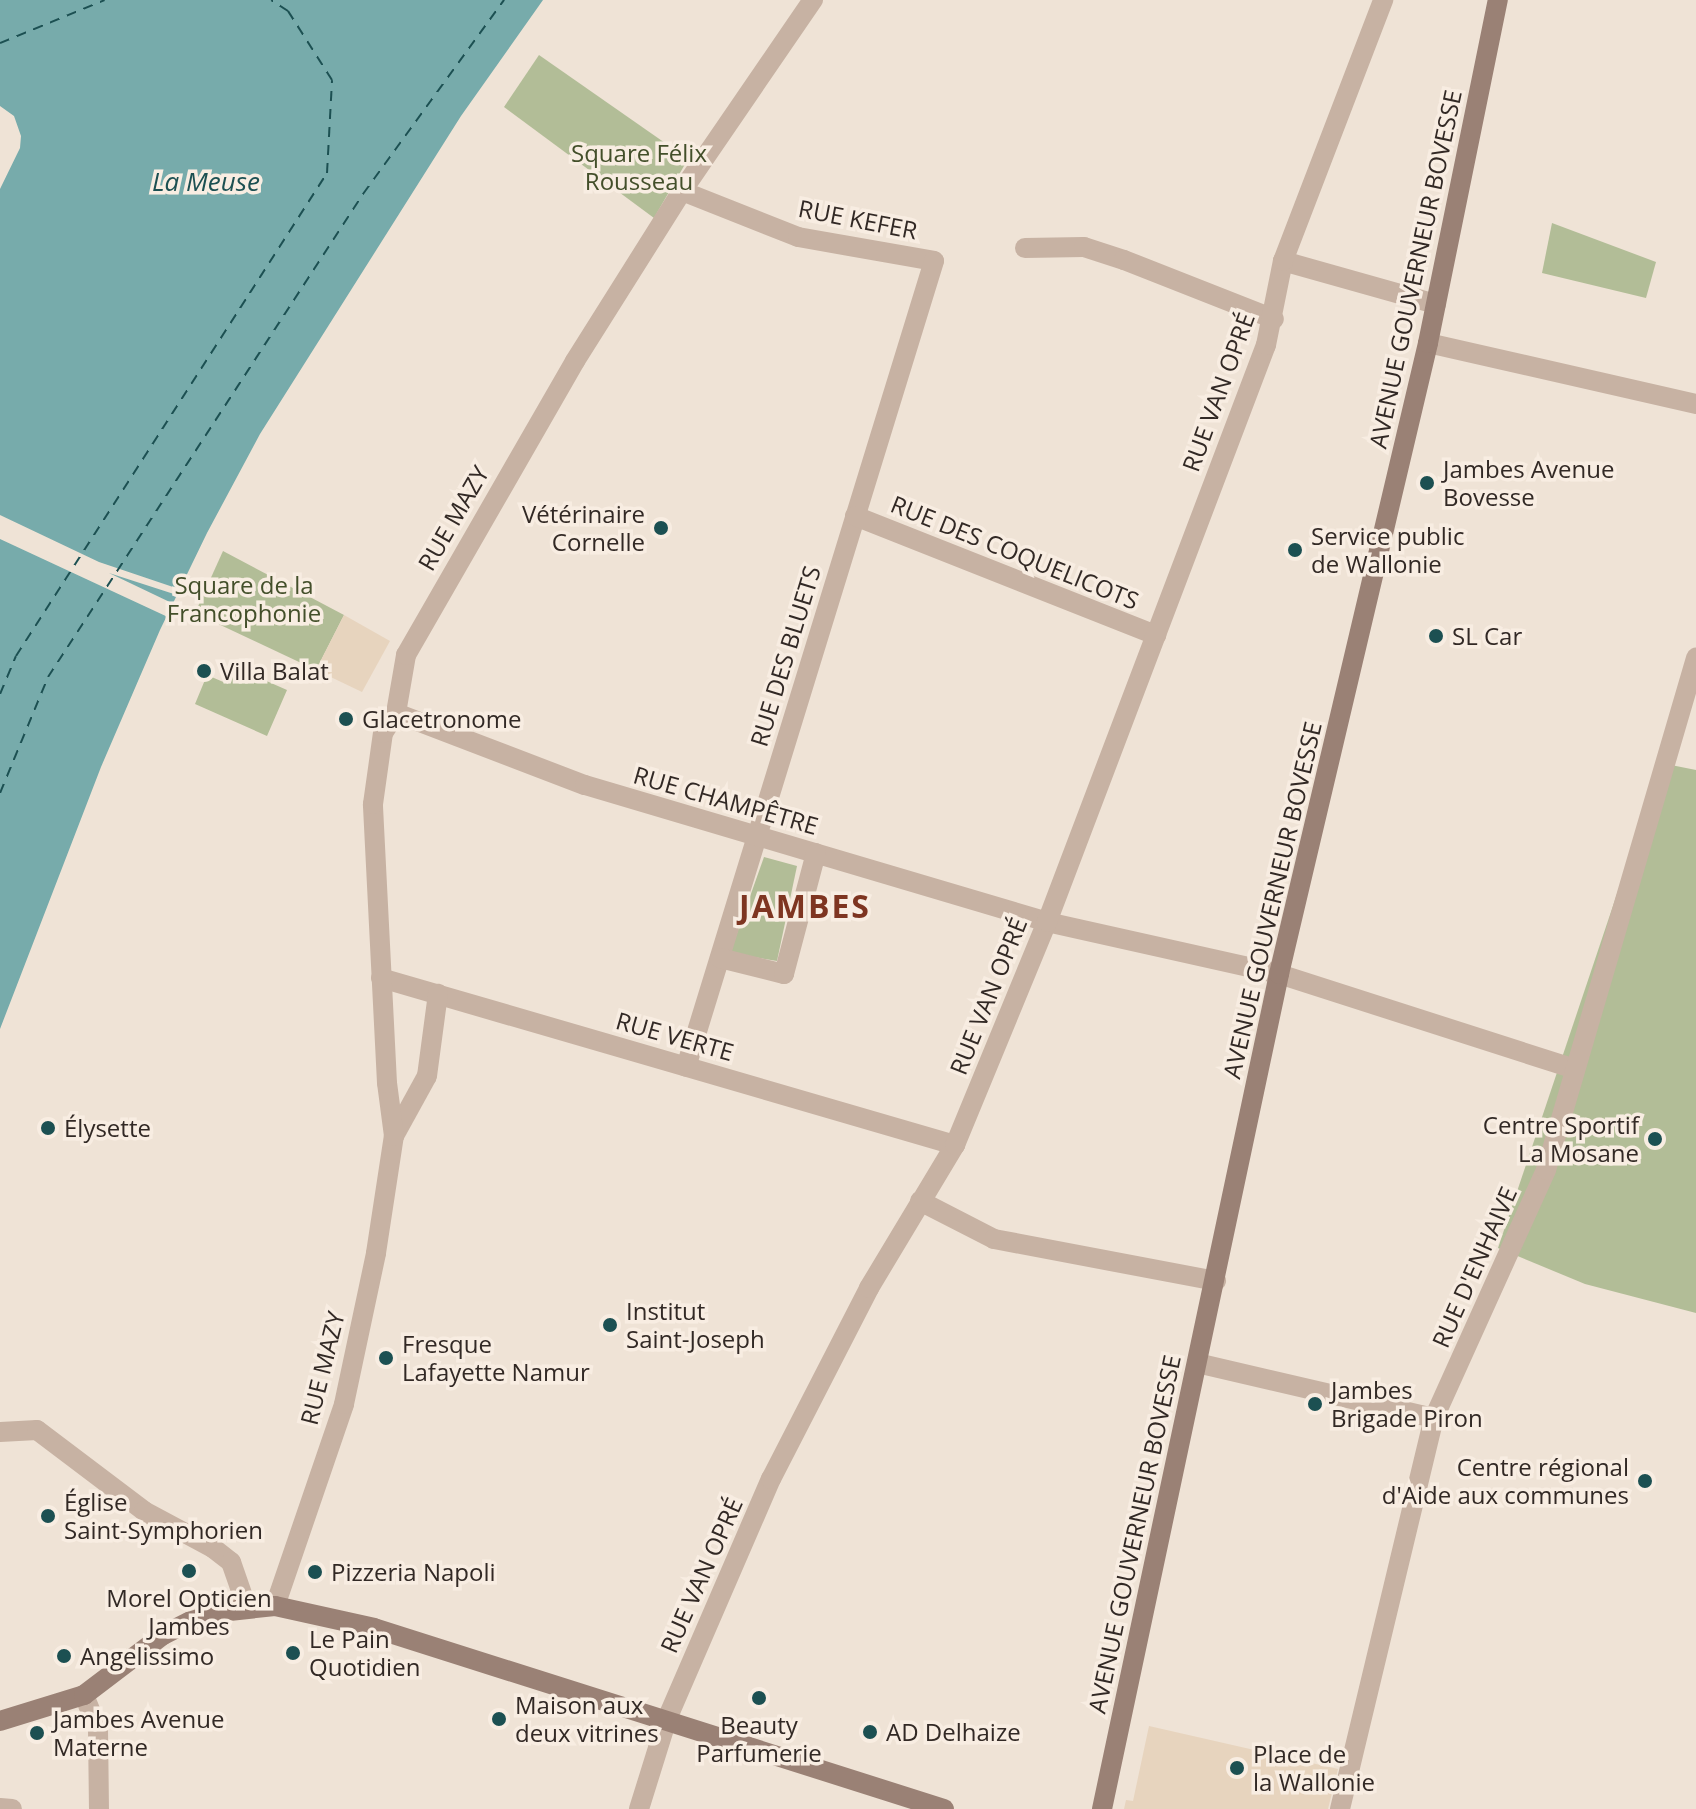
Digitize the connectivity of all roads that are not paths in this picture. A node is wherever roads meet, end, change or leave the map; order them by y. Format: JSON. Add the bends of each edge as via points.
{"nodes":[{"id":1,"x":813,"y":0,"type":"edge"},
{"id":2,"x":1383,"y":0,"type":"edge"},
{"id":3,"x":1500,"y":2,"type":"edge"},
{"id":4,"x":682,"y":191,"type":"junction"},
{"id":5,"x":1025,"y":248,"type":"dead end"},
{"id":6,"x":934,"y":261,"type":"joint"},
{"id":7,"x":1283,"y":261,"type":"junction"},
{"id":8,"x":1436,"y":304,"type":"junction"},
{"id":9,"x":1274,"y":319,"type":"junction"},
{"id":10,"x":1428,"y":343,"type":"junction"},
{"id":11,"x":1696,"y":404,"type":"edge"},
{"id":12,"x":855,"y":516,"type":"junction"},
{"id":13,"x":1156,"y":635,"type":"junction"},
{"id":14,"x":1696,"y":658,"type":"edge"},
{"id":15,"x":396,"y":713,"type":"junction"},
{"id":16,"x":757,"y":836,"type":"junction"},
{"id":17,"x":816,"y":853,"type":"junction"},
{"id":18,"x":1047,"y":922,"type":"junction"},
{"id":19,"x":720,"y":958,"type":"junction"},
{"id":20,"x":1279,"y":974,"type":"junction"},
{"id":21,"x":381,"y":978,"type":"junction"},
{"id":22,"x":438,"y":994,"type":"junction"},
{"id":23,"x":686,"y":1067,"type":"junction"},
{"id":24,"x":1575,"y":1069,"type":"junction"},
{"id":25,"x":394,"y":1136,"type":"junction"},
{"id":26,"x":955,"y":1145,"type":"junction"},
{"id":27,"x":920,"y":1201,"type":"junction"},
{"id":28,"x":1216,"y":1281,"type":"junction"},
{"id":29,"x":1197,"y":1363,"type":"junction"},
{"id":30,"x":1434,"y":1418,"type":"junction"},
{"id":31,"x":0,"y":1432,"type":"edge"},
{"id":32,"x":275,"y":1606,"type":"junction"},
{"id":33,"x":247,"y":1608,"type":"junction"},
{"id":34,"x":84,"y":1695,"type":"junction"},
{"id":35,"x":667,"y":1719,"type":"junction"},
{"id":36,"x":0,"y":1721,"type":"edge"},
{"id":37,"x":0,"y":1808,"type":"edge"},
{"id":38,"x":12,"y":1809,"type":"edge"},
{"id":39,"x":99,"y":1809,"type":"edge"},
{"id":40,"x":639,"y":1809,"type":"edge"},
{"id":41,"x":944,"y":1809,"type":"edge"},
{"id":42,"x":1102,"y":1809,"type":"edge"},
{"id":43,"x":1340,"y":1809,"type":"edge"}],
"edges":[{"from":1,"to":4,"type":"street","name":"RUE MAZY"},
{"from":2,"to":7,"type":"street","name":"RUE VAN OPRÉ"},
{"from":3,"to":8,"type":"main road","name":"AVENUE GOUVERNEUR BOVESSE"},
{"from":4,"to":6,"type":"street","name":"RUE KEFER","via":[[798,237]]},
{"from":4,"to":15,"type":"street","name":"RUE MAZY","via":[[449,576],[406,655]]},
{"from":5,"to":9,"type":"street","via":[[1084,247]]},
{"from":6,"to":12,"type":"street","name":"RUE DES BLUETS"},
{"from":7,"to":8,"type":"street"},
{"from":7,"to":9,"type":"street","name":"RUE VAN OPRÉ"},
{"from":8,"to":10,"type":"main road","name":"AVENUE GOUVERNEUR BOVESSE"},
{"from":9,"to":13,"type":"street","name":"RUE VAN OPRÉ"},
{"from":10,"to":11,"type":"street"},
{"from":10,"to":20,"type":"main road","name":"AVENUE GOUVERNEUR BOVESSE"},
{"from":12,"to":13,"type":"street","name":"RUE DES COQUELICOTS"},
{"from":12,"to":16,"type":"street","name":"RUE DES BLUETS"},
{"from":13,"to":18,"type":"street","name":"RUE VAN OPRÉ"},
{"from":14,"to":24,"type":"street","name":"RUE D'ENHAIVE"},
{"from":15,"to":16,"type":"street","name":"RUE CHAMPÊTRE","via":[[585,785]]},
{"from":15,"to":21,"type":"street","name":"RUE MAZY","via":[[383,733],[373,804]]},
{"from":16,"to":17,"type":"street","name":"RUE CHAMPÊTRE"},
{"from":16,"to":19,"type":"street","name":"RUE DES BLUETS"},
{"from":17,"to":18,"type":"street","name":"RUE CHAMPÊTRE"},
{"from":17,"to":19,"type":"street","via":[[784,974]]},
{"from":18,"to":20,"type":"street","name":"RUE CHAMPÊTRE"},
{"from":18,"to":26,"type":"street","name":"RUE VAN OPRÉ"},
{"from":19,"to":23,"type":"street","name":"RUE DES BLUETS"},
{"from":20,"to":24,"type":"street","name":"RUE CHAMPÊTRE"},
{"from":20,"to":28,"type":"main road","name":"AVENUE GOUVERNEUR BOVESSE"},
{"from":21,"to":22,"type":"street","name":"RUE VERTE"},
{"from":21,"to":25,"type":"street","name":"RUE MAZY"},
{"from":22,"to":23,"type":"street","name":"RUE VERTE"},
{"from":22,"to":25,"type":"street","name":"RUE MAZY","via":[[427,1076]]},
{"from":23,"to":26,"type":"street","name":"RUE VERTE"},
{"from":24,"to":30,"type":"street","name":"RUE D'ENHAIVE","via":[[1546,1170]]},
{"from":25,"to":32,"type":"street","name":"RUE MAZY","via":[[344,1404]]},
{"from":26,"to":27,"type":"street","name":"RUE VAN OPRÉ"},
{"from":27,"to":28,"type":"street","via":[[994,1239]]},
{"from":27,"to":35,"type":"street","name":"RUE VAN OPRÉ","via":[[771,1479]]},
{"from":28,"to":29,"type":"main road","name":"AVENUE GOUVERNEUR BOVESSE"},
{"from":29,"to":30,"type":"street"},
{"from":29,"to":42,"type":"main road","name":"AVENUE GOUVERNEUR BOVESSE"},
{"from":30,"to":43,"type":"street","name":"RUE D'ENHAIVE"},
{"from":31,"to":33,"type":"street","via":[[37,1430],[144,1511],[213,1548],[231,1562]]},
{"from":32,"to":33,"type":"main road"},
{"from":32,"to":35,"type":"main road","via":[[374,1628]]},
{"from":33,"to":34,"type":"main road","via":[[189,1622],[163,1635]]},
{"from":34,"to":36,"type":"main road"},
{"from":34,"to":39,"type":"street","via":[[98,1729]]},
{"from":35,"to":40,"type":"street","name":"RUE VAN OPRÉ"},
{"from":35,"to":41,"type":"main road"},
{"from":37,"to":38,"type":"street"}]}
